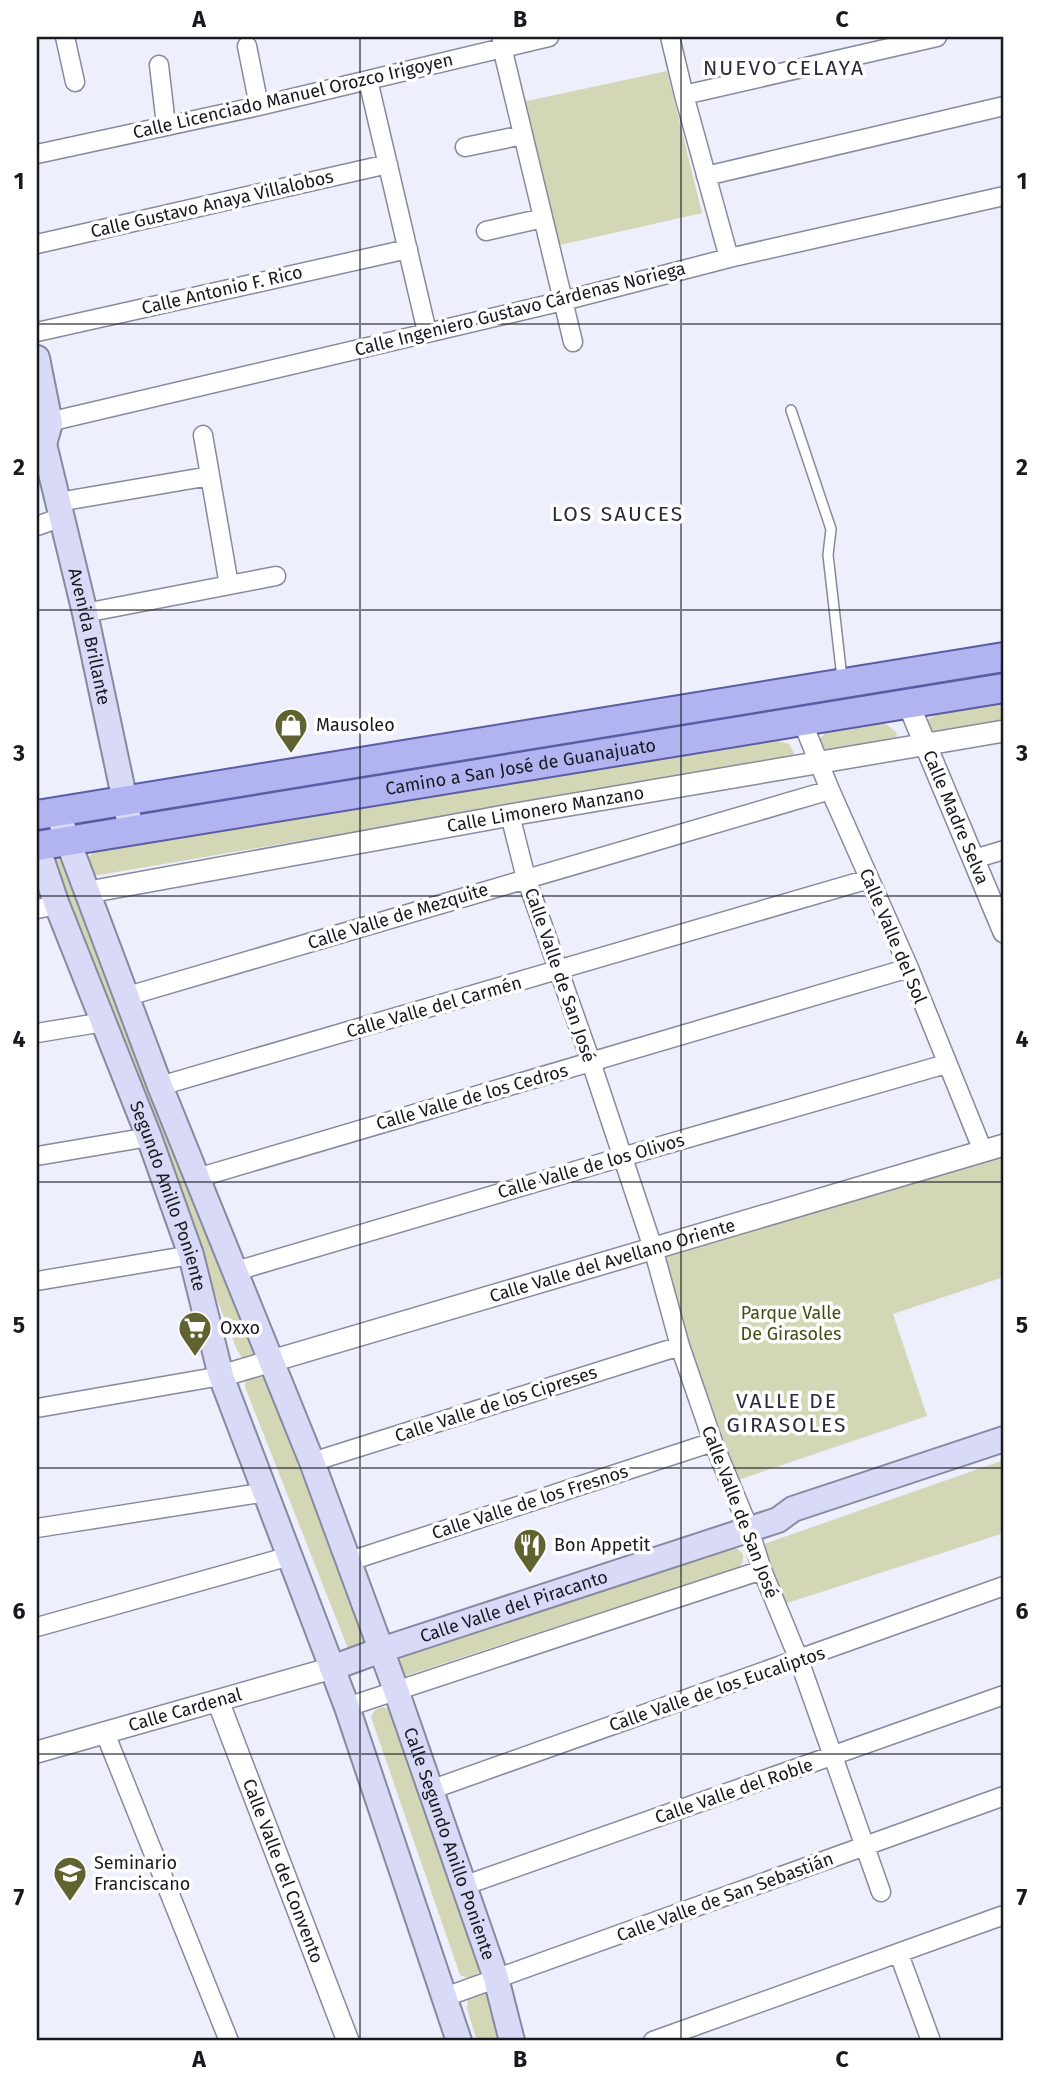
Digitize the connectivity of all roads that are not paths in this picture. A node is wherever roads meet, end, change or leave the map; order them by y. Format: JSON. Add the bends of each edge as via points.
{"nodes":[{"id":1,"x":65,"y":37,"type":"edge"},
{"id":2,"x":549,"y":37,"type":"edge"},
{"id":3,"x":670,"y":37,"type":"edge"},
{"id":4,"x":937,"y":37,"type":"edge"},
{"id":5,"x":502,"y":42,"type":"edge"},
{"id":6,"x":247,"y":46,"type":"dead end"},
{"id":7,"x":159,"y":65,"type":"dead end"},
{"id":8,"x":368,"y":79,"type":"junction"},
{"id":9,"x":75,"y":82,"type":"dead end"},
{"id":10,"x":684,"y":94,"type":"junction"},
{"id":11,"x":259,"y":106,"type":"junction"},
{"id":12,"x":1004,"y":106,"type":"edge"},
{"id":13,"x":166,"y":125,"type":"junction"},
{"id":14,"x":523,"y":135,"type":"junction"},
{"id":15,"x":465,"y":147,"type":"dead end"},
{"id":16,"x":37,"y":154,"type":"edge"},
{"id":17,"x":388,"y":164,"type":"junction"},
{"id":18,"x":706,"y":176,"type":"junction"},
{"id":19,"x":1004,"y":196,"type":"edge"},
{"id":20,"x":543,"y":218,"type":"junction"},
{"id":21,"x":486,"y":231,"type":"dead end"},
{"id":22,"x":37,"y":244,"type":"edge"},
{"id":23,"x":408,"y":249,"type":"junction"},
{"id":24,"x":729,"y":258,"type":"junction"},
{"id":25,"x":563,"y":300,"type":"junction"},
{"id":26,"x":37,"y":332,"type":"edge"},
{"id":27,"x":426,"y":332,"type":"junction"},
{"id":28,"x":573,"y":342,"type":"dead end"},
{"id":29,"x":37,"y":358,"type":"edge"},
{"id":30,"x":791,"y":410,"type":"dead end"},
{"id":31,"x":42,"y":432,"type":"edge"},
{"id":32,"x":203,"y":435,"type":"dead end"},
{"id":33,"x":210,"y":475,"type":"junction"},
{"id":34,"x":60,"y":510,"type":"junction"},
{"id":35,"x":37,"y":526,"type":"edge"},
{"id":36,"x":276,"y":576,"type":"dead end"},
{"id":37,"x":229,"y":585,"type":"junction"},
{"id":38,"x":85,"y":613,"type":"junction"},
{"id":39,"x":1004,"y":657,"type":"edge"},
{"id":40,"x":843,"y":683,"type":"junction"},
{"id":41,"x":1004,"y":688,"type":"edge"},
{"id":42,"x":908,"y":703,"type":"junction"},
{"id":43,"x":802,"y":721,"type":"junction"},
{"id":44,"x":1004,"y":731,"type":"edge"},
{"id":45,"x":924,"y":744,"type":"junction"},
{"id":46,"x":818,"y":763,"type":"junction"},
{"id":47,"x":830,"y":790,"type":"junction"},
{"id":48,"x":124,"y":800,"type":"junction"},
{"id":49,"x":48,"y":814,"type":"edge"},
{"id":50,"x":510,"y":815,"type":"junction"},
{"id":51,"x":131,"y":831,"type":"junction"},
{"id":52,"x":66,"y":841,"type":"junction"},
{"id":53,"x":37,"y":846,"type":"edge"},
{"id":54,"x":1004,"y":850,"type":"edge"},
{"id":55,"x":974,"y":859,"type":"junction"},
{"id":56,"x":526,"y":878,"type":"junction"},
{"id":57,"x":869,"y":879,"type":"junction"},
{"id":58,"x":89,"y":892,"type":"junction"},
{"id":59,"x":47,"y":907,"type":"edge"},
{"id":60,"x":1004,"y":932,"type":"edge"},
{"id":61,"x":909,"y":968,"type":"junction"},
{"id":62,"x":558,"y":971,"type":"junction"},
{"id":63,"x":128,"y":996,"type":"junction"},
{"id":64,"x":104,"y":1022,"type":"junction"},
{"id":65,"x":37,"y":1033,"type":"edge"},
{"id":66,"x":591,"y":1062,"type":"junction"},
{"id":67,"x":946,"y":1064,"type":"junction"},
{"id":68,"x":160,"y":1086,"type":"junction"},
{"id":69,"x":149,"y":1137,"type":"junction"},
{"id":70,"x":1004,"y":1145,"type":"edge"},
{"id":71,"x":983,"y":1151,"type":"junction"},
{"id":72,"x":37,"y":1156,"type":"edge"},
{"id":73,"x":622,"y":1157,"type":"junction"},
{"id":74,"x":197,"y":1178,"type":"junction"},
{"id":75,"x":653,"y":1248,"type":"junction"},
{"id":76,"x":191,"y":1255,"type":"junction"},
{"id":77,"x":236,"y":1271,"type":"junction"},
{"id":78,"x":37,"y":1281,"type":"edge"},
{"id":79,"x":680,"y":1346,"type":"junction"},
{"id":80,"x":270,"y":1361,"type":"junction"},
{"id":81,"x":221,"y":1376,"type":"junction"},
{"id":82,"x":37,"y":1408,"type":"edge"},
{"id":83,"x":1004,"y":1439,"type":"edge"},
{"id":84,"x":713,"y":1442,"type":"junction"},
{"id":85,"x":1004,"y":1451,"type":"edge"},
{"id":86,"x":312,"y":1462,"type":"junction"},
{"id":87,"x":267,"y":1492,"type":"junction"},
{"id":88,"x":778,"y":1520,"type":"junction"},
{"id":89,"x":37,"y":1528,"type":"edge"},
{"id":90,"x":749,"y":1529,"type":"junction"},
{"id":91,"x":290,"y":1556,"type":"junction"},
{"id":92,"x":347,"y":1562,"type":"junction"},
{"id":93,"x":762,"y":1570,"type":"junction"},
{"id":94,"x":1004,"y":1586,"type":"edge"},
{"id":95,"x":37,"y":1627,"type":"edge"},
{"id":96,"x":381,"y":1650,"type":"junction"},
{"id":97,"x":799,"y":1660,"type":"junction"},
{"id":98,"x":332,"y":1668,"type":"junction"},
{"id":99,"x":396,"y":1690,"type":"junction"},
{"id":100,"x":1004,"y":1695,"type":"edge"},
{"id":101,"x":218,"y":1701,"type":"junction"},
{"id":102,"x":347,"y":1707,"type":"junction"},
{"id":103,"x":105,"y":1732,"type":"junction"},
{"id":104,"x":37,"y":1752,"type":"edge"},
{"id":105,"x":832,"y":1757,"type":"junction"},
{"id":106,"x":430,"y":1790,"type":"junction"},
{"id":107,"x":1004,"y":1796,"type":"edge"},
{"id":108,"x":864,"y":1847,"type":"junction"},
{"id":109,"x":463,"y":1886,"type":"junction"},
{"id":110,"x":881,"y":1892,"type":"dead end"},
{"id":111,"x":1004,"y":1915,"type":"edge"},
{"id":112,"x":899,"y":1954,"type":"junction"},
{"id":113,"x":496,"y":1978,"type":"junction"},
{"id":114,"x":445,"y":1997,"type":"junction"},
{"id":115,"x":229,"y":2041,"type":"edge"},
{"id":116,"x":348,"y":2041,"type":"edge"},
{"id":117,"x":459,"y":2041,"type":"edge"},
{"id":118,"x":512,"y":2041,"type":"edge"},
{"id":119,"x":653,"y":2041,"type":"edge"},
{"id":120,"x":931,"y":2041,"type":"edge"}],
"edges":[{"from":1,"to":9,"type":"street"},
{"from":2,"to":5,"type":"street","name":"Calle Licenciado Manuel Orozco Irigoyen"},
{"from":3,"to":10,"type":"street"},
{"from":4,"to":10,"type":"street"},
{"from":5,"to":8,"type":"street","name":"Calle Licenciado Manuel Orozco Irigoyen"},
{"from":5,"to":14,"type":"street"},
{"from":6,"to":11,"type":"street"},
{"from":7,"to":13,"type":"street"},
{"from":8,"to":11,"type":"street","name":"Calle Licenciado Manuel Orozco Irigoyen"},
{"from":8,"to":17,"type":"street"},
{"from":10,"to":18,"type":"street"},
{"from":11,"to":13,"type":"street","name":"Calle Licenciado Manuel Orozco Irigoyen"},
{"from":12,"to":18,"type":"street"},
{"from":13,"to":16,"type":"street","name":"Calle Licenciado Manuel Orozco Irigoyen"},
{"from":14,"to":15,"type":"street"},
{"from":14,"to":20,"type":"street"},
{"from":17,"to":22,"type":"street","name":"Calle Gustavo Anaya Villalobos"},
{"from":17,"to":23,"type":"street"},
{"from":18,"to":24,"type":"street"},
{"from":19,"to":24,"type":"street","name":"Calle Ingeniero Gustavo Cárdenas Noriega"},
{"from":20,"to":21,"type":"street"},
{"from":20,"to":25,"type":"street"},
{"from":23,"to":26,"type":"street","name":"Calle Antonio F. Rico"},
{"from":23,"to":27,"type":"street"},
{"from":24,"to":25,"type":"street","name":"Calle Ingeniero Gustavo Cárdenas Noriega"},
{"from":25,"to":27,"type":"street","name":"Calle Ingeniero Gustavo Cárdenas Noriega"},
{"from":25,"to":28,"type":"street"},
{"from":27,"to":31,"type":"street","name":"Calle Ingeniero Gustavo Cárdenas Noriega"},
{"from":29,"to":31,"type":"main road","name":"Avenida Brillante"},
{"from":30,"to":40,"type":"lane","via":[[831,529],[828,555]]},
{"from":31,"to":34,"type":"main road","name":"Avenida Brillante"},
{"from":32,"to":33,"type":"street"},
{"from":33,"to":34,"type":"street"},
{"from":33,"to":37,"type":"street"},
{"from":34,"to":35,"type":"street"},
{"from":34,"to":38,"type":"main road","name":"Avenida Brillante"},
{"from":36,"to":37,"type":"street"},
{"from":37,"to":38,"type":"street"},
{"from":38,"to":48,"type":"main road","name":"Avenida Brillante"},
{"from":39,"to":40,"type":"main road","name":"Camino a San José de Guanajuato"},
{"from":40,"to":48,"type":"main road","name":"Camino a San José de Guanajuato"},
{"from":41,"to":42,"type":"main road","name":"Camino a San José de Guanajuato"},
{"from":42,"to":43,"type":"main road","name":"Camino a San José de Guanajuato"},
{"from":42,"to":45,"type":"street","name":"Calle Madre Selva"},
{"from":43,"to":46,"type":"street","name":"Calle Valle del Sol"},
{"from":43,"to":51,"type":"main road","name":"Camino a San José de Guanajuato"},
{"from":44,"to":45,"type":"street","name":"Calle Limonero Manzano"},
{"from":45,"to":46,"type":"street","name":"Calle Limonero Manzano"},
{"from":45,"to":55,"type":"street","name":"Calle Madre Selva"},
{"from":46,"to":47,"type":"street","name":"Calle Valle del Sol"},
{"from":46,"to":50,"type":"street","name":"Calle Limonero Manzano"},
{"from":47,"to":56,"type":"street","name":"Calle Valle de Mezquite"},
{"from":47,"to":57,"type":"street","name":"Calle Valle del Sol"},
{"from":48,"to":49,"type":"main road","name":"Camino a San José de Guanajuato"},
{"from":48,"to":51,"type":"main road","name":"Avenida Brillante"},
{"from":49,"to":52,"type":"main road","name":"Segundo Anillo Poniente"},
{"from":50,"to":56,"type":"street","name":"Calle Valle de San José"},
{"from":50,"to":58,"type":"street","name":"Calle Limonero Manzano"},
{"from":51,"to":52,"type":"main road","name":"Camino a San José de Guanajuato"},
{"from":52,"to":53,"type":"main road","name":"Camino a San José de Guanajuato"},
{"from":52,"to":58,"type":"main road","name":"Segundo Anillo Poniente"},
{"from":53,"to":59,"type":"main road","name":"Segundo Anillo Poniente"},
{"from":54,"to":55,"type":"street"},
{"from":55,"to":60,"type":"street","name":"Calle Madre Selva"},
{"from":56,"to":62,"type":"street","name":"Calle Valle de San José"},
{"from":56,"to":63,"type":"street","name":"Calle Valle de Mezquite"},
{"from":57,"to":61,"type":"street","name":"Calle Valle del Sol"},
{"from":57,"to":62,"type":"street","name":"Calle Valle del Carmén"},
{"from":58,"to":63,"type":"main road","name":"Segundo Anillo Poniente"},
{"from":59,"to":64,"type":"main road","name":"Segundo Anillo Poniente"},
{"from":61,"to":66,"type":"street","name":"Calle Valle de los Cedros"},
{"from":61,"to":67,"type":"street","name":"Calle Valle del Sol"},
{"from":62,"to":66,"type":"street","name":"Calle Valle de San José"},
{"from":62,"to":68,"type":"street","name":"Calle Valle del Carmén"},
{"from":63,"to":68,"type":"main road","name":"Segundo Anillo Poniente"},
{"from":64,"to":65,"type":"street"},
{"from":64,"to":69,"type":"main road","name":"Segundo Anillo Poniente"},
{"from":66,"to":73,"type":"street","name":"Calle Valle de San José"},
{"from":66,"to":74,"type":"street","name":"Calle Valle de los Cedros"},
{"from":67,"to":71,"type":"street","name":"Calle Valle del Sol"},
{"from":67,"to":73,"type":"street","name":"Calle Valle de los Olivos"},
{"from":68,"to":74,"type":"main road","name":"Segundo Anillo Poniente"},
{"from":69,"to":72,"type":"street"},
{"from":69,"to":76,"type":"main road","name":"Segundo Anillo Poniente"},
{"from":70,"to":71,"type":"street","name":"Calle Valle del Avellano Oriente"},
{"from":71,"to":75,"type":"street","name":"Calle Valle del Avellano Oriente"},
{"from":73,"to":75,"type":"street","name":"Calle Valle de San José"},
{"from":73,"to":77,"type":"street","name":"Calle Valle de los Olivos"},
{"from":74,"to":77,"type":"main road","name":"Segundo Anillo Poniente"},
{"from":75,"to":79,"type":"street","name":"Calle Valle de San José"},
{"from":75,"to":80,"type":"street","name":"Calle Valle del Avellano Oriente"},
{"from":76,"to":78,"type":"street"},
{"from":76,"to":81,"type":"main road","name":"Segundo Anillo Poniente"},
{"from":77,"to":80,"type":"main road","name":"Segundo Anillo Poniente"},
{"from":79,"to":84,"type":"street","name":"Calle Valle de San José"},
{"from":79,"to":86,"type":"street","name":"Calle Valle de los Cipreses"},
{"from":80,"to":81,"type":"street","name":"Calle Valle del Avellano Oriente"},
{"from":80,"to":86,"type":"main road","name":"Segundo Anillo Poniente"},
{"from":81,"to":82,"type":"street"},
{"from":81,"to":87,"type":"main road","name":"Segundo Anillo Poniente"},
{"from":83,"to":88,"type":"main road","name":"Calle Valle del Piracanto","via":[[793,1509]]},
{"from":84,"to":90,"type":"street","name":"Calle Valle de San José"},
{"from":84,"to":92,"type":"street","name":"Calle Valle de los Fresnos"},
{"from":85,"to":88,"type":"main road","name":"Calle Valle del Piracanto","via":[[795,1521]]},
{"from":86,"to":92,"type":"main road","name":"Segundo Anillo Poniente"},
{"from":87,"to":89,"type":"street"},
{"from":87,"to":91,"type":"main road","name":"Segundo Anillo Poniente"},
{"from":88,"to":90,"type":"main road","name":"Calle Valle del Piracanto"},
{"from":90,"to":93,"type":"street","name":"Calle Valle de San José"},
{"from":90,"to":96,"type":"main road","name":"Calle Valle del Piracanto"},
{"from":91,"to":95,"type":"street"},
{"from":91,"to":98,"type":"main road","name":"Segundo Anillo Poniente"},
{"from":92,"to":96,"type":"main road","name":"Segundo Anillo Poniente"},
{"from":93,"to":97,"type":"street","name":"Calle Valle de San José"},
{"from":93,"to":99,"type":"street"},
{"from":94,"to":97,"type":"street","name":"Calle Valle de los Eucaliptos"},
{"from":96,"to":98,"type":"main road","name":"Calle Valle del Piracanto"},
{"from":96,"to":99,"type":"main road","name":"Calle Segundo Anillo Poniente"},
{"from":97,"to":105,"type":"street","name":"Calle Valle de San José"},
{"from":97,"to":106,"type":"street","name":"Calle Valle de los Eucaliptos"},
{"from":98,"to":101,"type":"street","name":"Calle Cardenal"},
{"from":98,"to":102,"type":"main road"},
{"from":99,"to":102,"type":"street"},
{"from":99,"to":106,"type":"main road","name":"Calle Segundo Anillo Poniente"},
{"from":100,"to":105,"type":"street","name":"Calle Valle del Roble"},
{"from":101,"to":103,"type":"street","name":"Calle Cardenal"},
{"from":101,"to":116,"type":"street","name":"Calle Valle del Convento"},
{"from":102,"to":114,"type":"main road"},
{"from":103,"to":104,"type":"street","name":"Calle Cardenal"},
{"from":103,"to":115,"type":"street"},
{"from":105,"to":108,"type":"street","name":"Calle Valle de San José"},
{"from":105,"to":109,"type":"street","name":"Calle Valle del Roble"},
{"from":106,"to":109,"type":"main road","name":"Calle Segundo Anillo Poniente"},
{"from":107,"to":108,"type":"street","name":"Calle Valle de San Sebastián"},
{"from":108,"to":110,"type":"street","name":"Calle Valle de San José"},
{"from":108,"to":113,"type":"street","name":"Calle Valle de San Sebastián"},
{"from":109,"to":113,"type":"main road","name":"Calle Segundo Anillo Poniente"},
{"from":111,"to":112,"type":"street"},
{"from":112,"to":119,"type":"street"},
{"from":112,"to":120,"type":"street"},
{"from":113,"to":114,"type":"street","name":"Calle Valle de San Sebastián"},
{"from":113,"to":118,"type":"main road","name":"Calle Segundo Anillo Poniente"},
{"from":114,"to":117,"type":"main road"}]}
